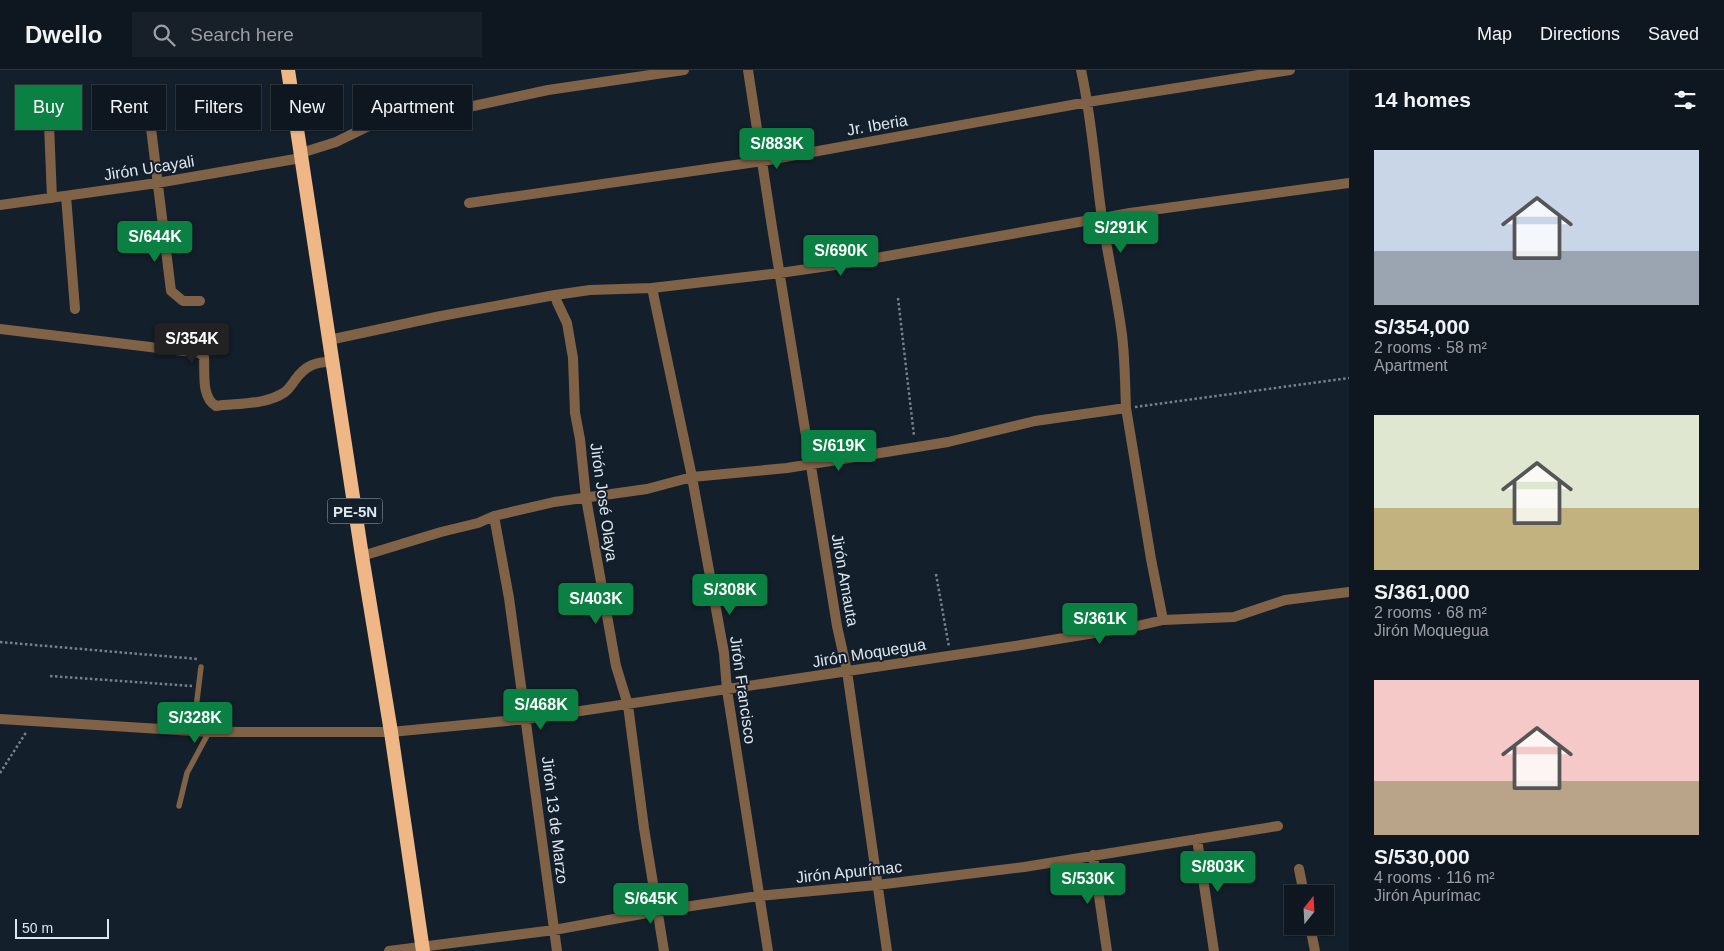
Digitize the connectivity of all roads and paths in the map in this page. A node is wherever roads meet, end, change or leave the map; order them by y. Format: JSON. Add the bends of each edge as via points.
{"nodes":[{"id":1,"x":288,"y":70,"type":"edge"},
{"id":2,"x":684,"y":70,"type":"edge"},
{"id":3,"x":748,"y":70,"type":"edge"},
{"id":4,"x":1081,"y":70,"type":"edge"},
{"id":5,"x":1290,"y":70,"type":"edge"},
{"id":6,"x":1088,"y":102,"type":"junction"},
{"id":7,"x":49,"y":130,"type":"edge"},
{"id":8,"x":151,"y":130,"type":"edge"},
{"id":9,"x":301,"y":156,"type":"junction"},
{"id":10,"x":763,"y":161,"type":"junction"},
{"id":11,"x":157,"y":183,"type":"junction"},
{"id":12,"x":1349,"y":183,"type":"edge"},
{"id":13,"x":66,"y":196,"type":"junction"},
{"id":14,"x":52,"y":198,"type":"junction"},
{"id":15,"x":469,"y":203,"type":"dead end"},
{"id":16,"x":0,"y":205,"type":"edge"},
{"id":17,"x":1102,"y":218,"type":"junction"},
{"id":18,"x":780,"y":274,"type":"junction"},
{"id":19,"x":652,"y":288,"type":"junction"},
{"id":20,"x":555,"y":295,"type":"junction"},
{"id":21,"x":898,"y":298,"type":"dead end"},
{"id":22,"x":200,"y":301,"type":"dead end"},
{"id":23,"x":75,"y":309,"type":"dead end"},
{"id":24,"x":0,"y":329,"type":"edge"},
{"id":25,"x":329,"y":340,"type":"junction"},
{"id":26,"x":332,"y":362,"type":"junction"},
{"id":27,"x":1349,"y":378,"type":"edge"},
{"id":28,"x":1126,"y":408,"type":"junction"},
{"id":29,"x":916,"y":448,"type":"junction"},
{"id":30,"x":811,"y":464,"type":"junction"},
{"id":31,"x":692,"y":477,"type":"junction"},
{"id":32,"x":586,"y":498,"type":"junction"},
{"id":33,"x":494,"y":516,"type":"junction"},
{"id":34,"x":362,"y":556,"type":"junction"},
{"id":35,"x":936,"y":574,"type":"dead end"},
{"id":36,"x":1349,"y":592,"type":"edge"},
{"id":37,"x":1163,"y":620,"type":"junction"},
{"id":38,"x":0,"y":642,"type":"edge"},
{"id":39,"x":950,"y":655,"type":"junction"},
{"id":40,"x":201,"y":667,"type":"joint"},
{"id":41,"x":847,"y":671,"type":"junction"},
{"id":42,"x":50,"y":676,"type":"dead end"},
{"id":43,"x":198,"y":687,"type":"junction"},
{"id":44,"x":728,"y":690,"type":"junction"},
{"id":45,"x":628,"y":704,"type":"junction"},
{"id":46,"x":0,"y":719,"type":"edge"},
{"id":47,"x":527,"y":719,"type":"junction"},
{"id":48,"x":33,"y":721,"type":"junction"},
{"id":49,"x":209,"y":732,"type":"junction"},
{"id":50,"x":391,"y":732,"type":"junction"},
{"id":51,"x":0,"y":773,"type":"edge"},
{"id":52,"x":179,"y":806,"type":"dead end"},
{"id":53,"x":1278,"y":826,"type":"dead end"},
{"id":54,"x":1197,"y":839,"type":"junction"},
{"id":55,"x":1093,"y":855,"type":"junction"},
{"id":56,"x":1300,"y":869,"type":"dead end"},
{"id":57,"x":877,"y":885,"type":"junction"},
{"id":58,"x":1303,"y":885,"type":"edge"},
{"id":59,"x":758,"y":896,"type":"junction"},
{"id":60,"x":658,"y":911,"type":"junction"},
{"id":61,"x":554,"y":930,"type":"junction"},
{"id":62,"x":1312,"y":935,"type":"edge"},
{"id":63,"x":423,"y":949,"type":"edge"},
{"id":64,"x":389,"y":951,"type":"edge"},
{"id":65,"x":558,"y":951,"type":"edge"},
{"id":66,"x":664,"y":951,"type":"edge"},
{"id":67,"x":768,"y":951,"type":"edge"},
{"id":68,"x":887,"y":951,"type":"edge"},
{"id":69,"x":1107,"y":951,"type":"edge"},
{"id":70,"x":1214,"y":951,"type":"edge"},
{"id":71,"x":1315,"y":951,"type":"edge"}],
"edges":[{"from":1,"to":9,"type":"highway","number":"PE-5N"},
{"from":2,"to":9,"type":"street","name":"Jirón Ucayali","via":[[548,90],[464,108],[423,109],[381,120]]},
{"from":3,"to":10,"type":"street","name":"Jirón Amauta"},
{"from":4,"to":6,"type":"street"},
{"from":5,"to":6,"type":"street","name":"Jr. Iberia"},
{"from":6,"to":10,"type":"street","name":"Jr. Iberia"},
{"from":6,"to":17,"type":"street"},
{"from":7,"to":14,"type":"street"},
{"from":8,"to":11,"type":"street"},
{"from":9,"to":11,"type":"street","name":"Jirón Ucayali"},
{"from":9,"to":25,"type":"highway","number":"PE-5N"},
{"from":10,"to":15,"type":"street","name":"Jr. Iberia"},
{"from":10,"to":18,"type":"street","name":"Jirón Amauta"},
{"from":11,"to":13,"type":"street","name":"Jirón Ucayali"},
{"from":11,"to":22,"type":"street","via":[[171,291],[183,301]]},
{"from":12,"to":17,"type":"street"},
{"from":13,"to":14,"type":"street","name":"Jirón Ucayali"},
{"from":13,"to":23,"type":"street"},
{"from":14,"to":16,"type":"street","name":"Jirón Ucayali"},
{"from":17,"to":18,"type":"street"},
{"from":17,"to":28,"type":"street","via":[[1122,337]]},
{"from":18,"to":19,"type":"street"},
{"from":18,"to":30,"type":"street","name":"Jirón Amauta"},
{"from":19,"to":20,"type":"street"},
{"from":19,"to":31,"type":"street","name":"Jirón Francisco"},
{"from":20,"to":25,"type":"street"},
{"from":20,"to":32,"type":"street","name":"Jirón José Olaya","via":[[567,323],[573,358],[575,414]]},
{"from":21,"to":29,"type":"path"},
{"from":24,"to":26,"type":"street","via":[[200,353],[204,357],[206,396],[216,406],[266,400],[287,391],[308,367],[321,361]]},
{"from":25,"to":26,"type":"highway","number":"PE-5N"},
{"from":26,"to":34,"type":"highway","number":"PE-5N"},
{"from":27,"to":28,"type":"path"},
{"from":28,"to":29,"type":"street","via":[[1035,421]]},
{"from":28,"to":37,"type":"street"},
{"from":29,"to":30,"type":"street"},
{"from":30,"to":31,"type":"street"},
{"from":30,"to":41,"type":"street","name":"Jirón Amauta"},
{"from":31,"to":32,"type":"street","via":[[647,489]]},
{"from":31,"to":44,"type":"street","name":"Jirón Francisco"},
{"from":32,"to":33,"type":"street"},
{"from":32,"to":45,"type":"street","name":"Jirón José Olaya","via":[[616,666]]},
{"from":33,"to":34,"type":"street"},
{"from":33,"to":47,"type":"street","name":"Jirón 13 de Marzo"},
{"from":34,"to":50,"type":"highway","number":"PE-5N"},
{"from":35,"to":39,"type":"path"},
{"from":36,"to":37,"type":"street","name":"Jirón Moquegua","via":[[1285,600],[1234,617]]},
{"from":37,"to":39,"type":"street","name":"Jirón Moquegua"},
{"from":38,"to":40,"type":"path","via":[[201,659]]},
{"from":39,"to":41,"type":"street","name":"Jirón Moquegua"},
{"from":40,"to":43,"type":"lane"},
{"from":41,"to":44,"type":"street","name":"Jirón Moquegua"},
{"from":41,"to":57,"type":"street","name":"Jirón Amauta"},
{"from":42,"to":43,"type":"path"},
{"from":43,"to":49,"type":"lane","via":[[196,708]]},
{"from":44,"to":45,"type":"street","name":"Jirón Moquegua"},
{"from":44,"to":59,"type":"street","name":"Jirón Francisco"},
{"from":45,"to":47,"type":"street","name":"Jirón Moquegua"},
{"from":45,"to":60,"type":"street","name":"Jirón José Olaya"},
{"from":46,"to":48,"type":"street","name":"Jirón Moquegua"},
{"from":47,"to":50,"type":"street","name":"Jirón Moquegua"},
{"from":47,"to":61,"type":"street","name":"Jirón 13 de Marzo"},
{"from":48,"to":49,"type":"street","name":"Jirón Moquegua"},
{"from":48,"to":51,"type":"path"},
{"from":49,"to":50,"type":"street","name":"Jirón Moquegua"},
{"from":49,"to":52,"type":"lane","via":[[187,773]]},
{"from":50,"to":63,"type":"highway","number":"PE-5N"},
{"from":53,"to":54,"type":"street","name":"Jirón Apurímac"},
{"from":54,"to":55,"type":"street","name":"Jirón Apurímac"},
{"from":54,"to":70,"type":"street"},
{"from":55,"to":57,"type":"street","name":"Jirón Apurímac"},
{"from":55,"to":69,"type":"street"},
{"from":56,"to":58,"type":"street"},
{"from":57,"to":59,"type":"street","name":"Jirón Apurímac"},
{"from":57,"to":68,"type":"street","name":"Jirón Amauta"},
{"from":59,"to":60,"type":"street","name":"Jirón Apurímac"},
{"from":59,"to":67,"type":"street","name":"Jirón Francisco"},
{"from":60,"to":61,"type":"street","name":"Jirón Apurímac"},
{"from":60,"to":66,"type":"street","name":"Jirón José Olaya"},
{"from":61,"to":63,"type":"street","name":"Jirón Apurímac"},
{"from":61,"to":65,"type":"street","name":"Jirón 13 de Marzo"},
{"from":62,"to":71,"type":"street"},
{"from":63,"to":64,"type":"street","name":"Jirón Apurímac"}]}
